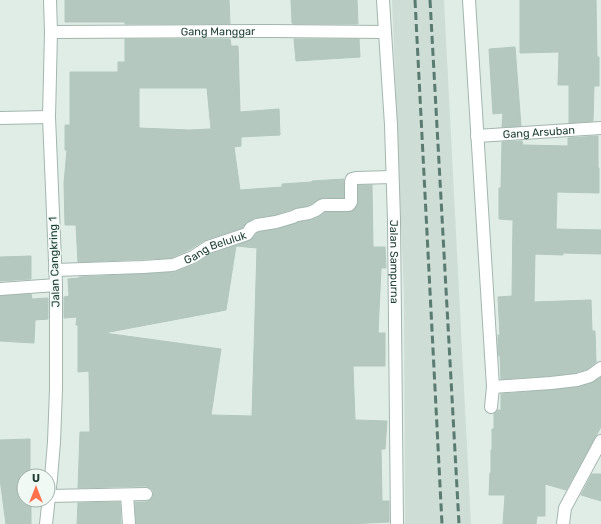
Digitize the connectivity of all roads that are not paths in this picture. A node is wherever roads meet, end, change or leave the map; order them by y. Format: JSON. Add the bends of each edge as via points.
{"nodes":[{"id":1,"x":50,"y":0,"type":"edge"},
{"id":2,"x":383,"y":0,"type":"edge"},
{"id":3,"x":469,"y":0,"type":"edge"},
{"id":4,"x":51,"y":32,"type":"junction"},
{"id":5,"x":386,"y":32,"type":"junction"},
{"id":6,"x":49,"y":117,"type":"junction"},
{"id":7,"x":0,"y":118,"type":"edge"},
{"id":8,"x":601,"y":128,"type":"edge"},
{"id":9,"x":477,"y":136,"type":"junction"},
{"id":10,"x":392,"y":177,"type":"junction"},
{"id":11,"x":55,"y":270,"type":"junction"},
{"id":12,"x":56,"y":285,"type":"junction"},
{"id":13,"x":0,"y":289,"type":"edge"},
{"id":14,"x":601,"y":368,"type":"edge"},
{"id":15,"x":493,"y":386,"type":"junction"},
{"id":16,"x":491,"y":407,"type":"dead end"},
{"id":17,"x":601,"y":441,"type":"edge"},
{"id":18,"x":52,"y":468,"type":"edge"},
{"id":19,"x":146,"y":494,"type":"dead end"},
{"id":20,"x":127,"y":495,"type":"junction"},
{"id":21,"x":56,"y":496,"type":"edge"},
{"id":22,"x":48,"y":508,"type":"edge"},
{"id":23,"x":46,"y":524,"type":"edge"},
{"id":24,"x":129,"y":524,"type":"edge"},
{"id":25,"x":397,"y":524,"type":"edge"},
{"id":26,"x":563,"y":524,"type":"edge"}],
"edges":[{"from":1,"to":4,"type":"street","name":"Jalan Cangkring 1"},
{"from":2,"to":5,"type":"street","name":"Jalan Sampurna"},
{"from":3,"to":9,"type":"street"},
{"from":4,"to":5,"type":"street","name":"Gang Manggar"},
{"from":4,"to":6,"type":"street","name":"Jalan Cangkring 1"},
{"from":5,"to":10,"type":"street","name":"Jalan Sampurna"},
{"from":6,"to":7,"type":"street"},
{"from":6,"to":11,"type":"street","name":"Jalan Cangkring 1"},
{"from":8,"to":9,"type":"street","name":"Gang Arsuban"},
{"from":9,"to":15,"type":"street"},
{"from":10,"to":11,"type":"street","name":"Gang Beluluk","via":[[352,179],[349,205],[324,205],[309,214],[257,225],[247,234],[208,247],[193,257],[173,265]]},
{"from":10,"to":25,"type":"street","name":"Jalan Sampurna"},
{"from":11,"to":12,"type":"street","name":"Jalan Cangkring 1"},
{"from":12,"to":13,"type":"street"},
{"from":12,"to":18,"type":"street","name":"Jalan Cangkring 1","via":[[56,389]]},
{"from":14,"to":15,"type":"street","via":[[590,376],[577,380]]},
{"from":15,"to":16,"type":"street"},
{"from":17,"to":26,"type":"street","via":[[565,508]]},
{"from":19,"to":20,"type":"street"},
{"from":20,"to":21,"type":"street"},
{"from":20,"to":24,"type":"street"},
{"from":22,"to":23,"type":"street","name":"Jalan Cangkring 1"}]}
